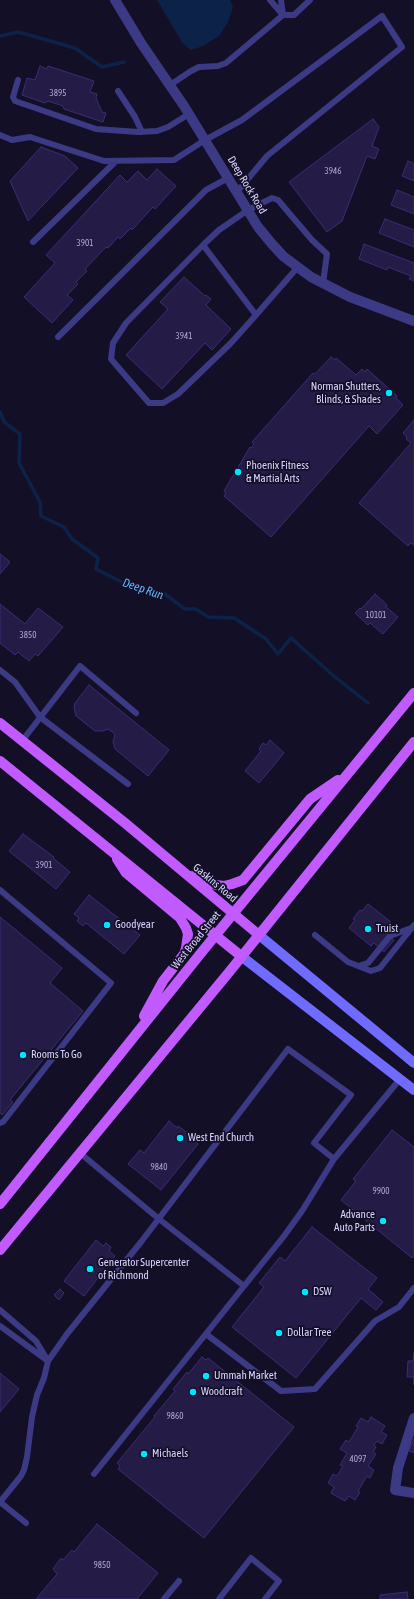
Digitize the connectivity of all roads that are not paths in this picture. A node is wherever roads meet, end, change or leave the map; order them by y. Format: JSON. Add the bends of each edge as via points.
{"nodes":[{"id":1,"x":116,"y":0,"type":"edge"},
{"id":2,"x":270,"y":0,"type":"edge"},
{"id":3,"x":281,"y":0,"type":"edge"},
{"id":4,"x":310,"y":0,"type":"edge"},
{"id":5,"x":283,"y":15,"type":"junction"},
{"id":6,"x":18,"y":80,"type":"dead end"},
{"id":7,"x":170,"y":85,"type":"junction"},
{"id":8,"x":118,"y":91,"type":"dead end"},
{"id":9,"x":189,"y":114,"type":"junction"},
{"id":10,"x":142,"y":132,"type":"junction"},
{"id":11,"x":0,"y":135,"type":"edge"},
{"id":12,"x":205,"y":140,"type":"junction"},
{"id":13,"x":116,"y":161,"type":"junction"},
{"id":14,"x":228,"y":178,"type":"junction"},
{"id":15,"x":237,"y":192,"type":"junction"},
{"id":16,"x":248,"y":210,"type":"junction"},
{"id":17,"x":33,"y":242,"type":"dead end"},
{"id":18,"x":203,"y":245,"type":"junction"},
{"id":19,"x":297,"y":268,"type":"junction"},
{"id":20,"x":323,"y":284,"type":"junction"},
{"id":21,"x":256,"y":315,"type":"junction"},
{"id":22,"x":414,"y":322,"type":"edge"},
{"id":23,"x":58,"y":337,"type":"dead end"},
{"id":24,"x":0,"y":670,"type":"edge"},
{"id":25,"x":414,"y":693,"type":"edge"},
{"id":26,"x":136,"y":713,"type":"dead end"},
{"id":27,"x":40,"y":717,"type":"junction"},
{"id":28,"x":0,"y":723,"type":"edge"},
{"id":29,"x":22,"y":741,"type":"junction"},
{"id":30,"x":414,"y":742,"type":"edge"},
{"id":31,"x":0,"y":761,"type":"edge"},
{"id":32,"x":347,"y":773,"type":"junction"},
{"id":33,"x":128,"y":784,"type":"dead end"},
{"id":34,"x":110,"y":850,"type":"junction"},
{"id":35,"x":186,"y":874,"type":"junction"},
{"id":36,"x":0,"y":890,"type":"edge"},
{"id":37,"x":233,"y":914,"type":"junction"},
{"id":38,"x":413,"y":927,"type":"edge"},
{"id":39,"x":216,"y":935,"type":"junction"},
{"id":40,"x":259,"y":935,"type":"junction"},
{"id":41,"x":315,"y":935,"type":"dead end"},
{"id":42,"x":241,"y":956,"type":"junction"},
{"id":43,"x":358,"y":966,"type":"junction"},
{"id":44,"x":131,"y":1039,"type":"junction"},
{"id":45,"x":414,"y":1063,"type":"edge"},
{"id":46,"x":400,"y":1079,"type":"junction"},
{"id":47,"x":414,"y":1090,"type":"edge"},
{"id":48,"x":0,"y":1123,"type":"edge"},
{"id":49,"x":80,"y":1153,"type":"junction"},
{"id":50,"x":334,"y":1159,"type":"junction"},
{"id":51,"x":0,"y":1204,"type":"edge"},
{"id":52,"x":159,"y":1219,"type":"junction"},
{"id":53,"x":0,"y":1250,"type":"edge"},
{"id":54,"x":244,"y":1286,"type":"junction"},
{"id":55,"x":414,"y":1288,"type":"edge"},
{"id":56,"x":0,"y":1310,"type":"edge"},
{"id":57,"x":0,"y":1326,"type":"edge"},
{"id":58,"x":206,"y":1334,"type":"junction"},
{"id":59,"x":48,"y":1361,"type":"junction"},
{"id":60,"x":414,"y":1418,"type":"edge"},
{"id":61,"x":94,"y":1474,"type":"dead end"},
{"id":62,"x":414,"y":1493,"type":"edge"},
{"id":63,"x":0,"y":1502,"type":"edge"},
{"id":64,"x":26,"y":1523,"type":"dead end"},
{"id":65,"x":179,"y":1581,"type":"dead end"},
{"id":66,"x":164,"y":1599,"type":"edge"},
{"id":67,"x":219,"y":1599,"type":"edge"},
{"id":68,"x":265,"y":1599,"type":"edge"}],
"edges":[{"from":1,"to":7,"type":"street","name":"Deep Rock Road"},
{"from":2,"to":5,"type":"lane"},
{"from":3,"to":5,"type":"lane"},
{"from":4,"to":5,"type":"lane","via":[[294,15]]},
{"from":5,"to":7,"type":"lane","via":[[226,64],[199,67]]},
{"from":6,"to":10,"type":"lane","via":[[13,97],[18,103],[96,129]]},
{"from":7,"to":9,"type":"street","name":"Deep Rock Road"},
{"from":8,"to":10,"type":"lane"},
{"from":9,"to":10,"type":"lane","via":[[168,127]]},
{"from":9,"to":12,"type":"street","name":"Deep Rock Road"},
{"from":11,"to":13,"type":"lane","via":[[12,140],[30,137],[104,161]]},
{"from":12,"to":13,"type":"lane","via":[[174,160]]},
{"from":12,"to":14,"type":"street","name":"Deep Rock Road"},
{"from":12,"to":15,"type":"lane","via":[[242,120],[382,16],[402,47],[267,156]]},
{"from":13,"to":17,"type":"lane"},
{"from":14,"to":15,"type":"street","name":"Deep Rock Road"},
{"from":14,"to":23,"type":"lane","via":[[206,190]]},
{"from":15,"to":16,"type":"street","name":"Deep Rock Road"},
{"from":16,"to":18,"type":"lane","via":[[219,230]]},
{"from":16,"to":19,"type":"street","name":"Deep Rock Road","via":[[272,244]]},
{"from":16,"to":20,"type":"lane","via":[[272,198],[278,200],[327,254]]},
{"from":18,"to":21,"type":"lane"},
{"from":18,"to":21,"type":"lane","via":[[126,323],[113,343],[111,359],[149,403],[163,403],[178,394]]},
{"from":19,"to":20,"type":"street","name":"Deep Rock Road"},
{"from":19,"to":21,"type":"lane"},
{"from":20,"to":22,"type":"street","name":"Deep Rock Road"},
{"from":24,"to":27,"type":"lane","via":[[15,682]]},
{"from":25,"to":32,"type":"main road","name":"West Broad Street"},
{"from":26,"to":27,"type":"lane","via":[[80,666]]},
{"from":27,"to":29,"type":"lane"},
{"from":27,"to":33,"type":"lane"},
{"from":28,"to":29,"type":"main road","name":"Gaskins Road"},
{"from":29,"to":35,"type":"main road","name":"Gaskins Road"},
{"from":30,"to":40,"type":"main road"},
{"from":31,"to":34,"type":"main road"},
{"from":32,"to":35,"type":"main road","via":[[310,799],[243,880],[224,886]]},
{"from":32,"to":37,"type":"main road","name":"West Broad Street"},
{"from":34,"to":39,"type":"main road"},
{"from":34,"to":44,"type":"main road","via":[[126,873],[180,918],[188,934],[184,954],[163,980]]},
{"from":35,"to":37,"type":"main road","name":"Gaskins Road"},
{"from":36,"to":48,"type":"lane","via":[[111,983]]},
{"from":37,"to":39,"type":"main road","name":"West Broad Street"},
{"from":37,"to":40,"type":"main road","name":"Gaskins Road"},
{"from":38,"to":43,"type":"lane","via":[[390,936],[368,963]]},
{"from":38,"to":43,"type":"lane","via":[[380,968],[371,971]]},
{"from":39,"to":42,"type":"main road"},
{"from":39,"to":44,"type":"main road","name":"West Broad Street"},
{"from":40,"to":42,"type":"main road"},
{"from":40,"to":45,"type":"main road","name":"Gaskins Road"},
{"from":41,"to":43,"type":"lane","via":[[348,962]]},
{"from":42,"to":46,"type":"main road"},
{"from":42,"to":49,"type":"main road"},
{"from":44,"to":51,"type":"main road","name":"West Broad Street"},
{"from":46,"to":47,"type":"main road"},
{"from":46,"to":50,"type":"lane"},
{"from":49,"to":52,"type":"lane"},
{"from":49,"to":53,"type":"main road"},
{"from":50,"to":52,"type":"lane","via":[[314,1143],[351,1095],[288,1049]]},
{"from":50,"to":54,"type":"lane","via":[[302,1211]]},
{"from":52,"to":54,"type":"lane"},
{"from":52,"to":59,"type":"lane"},
{"from":54,"to":58,"type":"lane"},
{"from":55,"to":58,"type":"lane","via":[[399,1307],[375,1321],[314,1389],[281,1391]]},
{"from":56,"to":59,"type":"lane","via":[[36,1341]]},
{"from":57,"to":59,"type":"lane"},
{"from":58,"to":61,"type":"lane"},
{"from":59,"to":63,"type":"lane","via":[[37,1394],[24,1470]]},
{"from":60,"to":62,"type":"street","via":[[398,1468],[395,1490]]},
{"from":63,"to":64,"type":"lane"},
{"from":65,"to":66,"type":"lane"},
{"from":67,"to":68,"type":"lane","via":[[251,1558],[279,1581]]}]}
